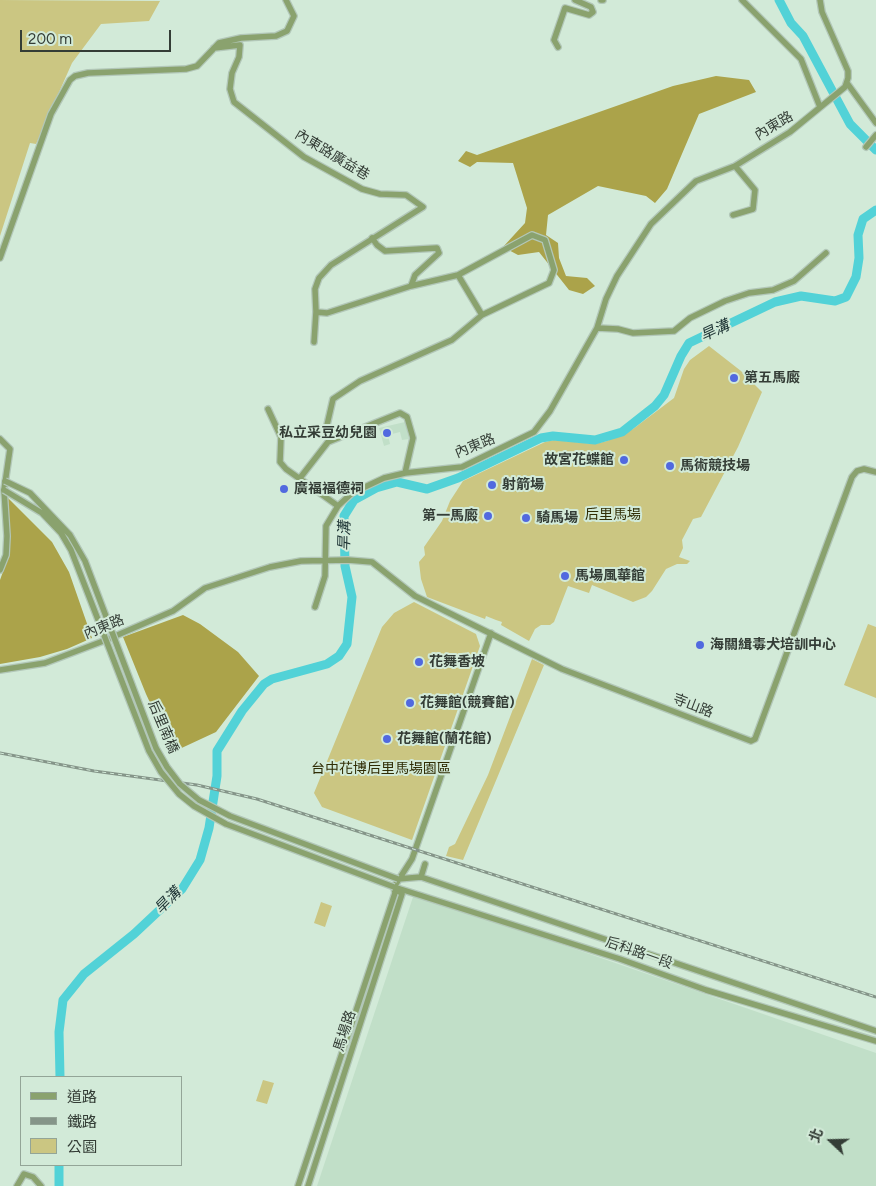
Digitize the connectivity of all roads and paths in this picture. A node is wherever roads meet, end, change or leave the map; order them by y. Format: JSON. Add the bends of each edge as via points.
{"nodes":[{"id":1,"x":286,"y":0,"type":"edge"},
{"id":2,"x":575,"y":0,"type":"edge"},
{"id":3,"x":742,"y":0,"type":"edge"},
{"id":4,"x":820,"y":0,"type":"edge"},
{"id":5,"x":558,"y":47,"type":"dead end"},
{"id":6,"x":214,"y":48,"type":"junction"},
{"id":7,"x":846,"y":85,"type":"junction"},
{"id":8,"x":822,"y":106,"type":"junction"},
{"id":9,"x":876,"y":123,"type":"edge"},
{"id":10,"x":876,"y":135,"type":"edge"},
{"id":11,"x":866,"y":147,"type":"dead end"},
{"id":12,"x":736,"y":166,"type":"junction"},
{"id":13,"x":733,"y":215,"type":"dead end"},
{"id":14,"x":372,"y":238,"type":"junction"},
{"id":15,"x":826,"y":254,"type":"dead end"},
{"id":16,"x":0,"y":258,"type":"edge"},
{"id":17,"x":458,"y":275,"type":"junction"},
{"id":18,"x":411,"y":286,"type":"junction"},
{"id":19,"x":316,"y":312,"type":"junction"},
{"id":20,"x":482,"y":315,"type":"junction"},
{"id":21,"x":597,"y":328,"type":"junction"},
{"id":22,"x":314,"y":342,"type":"dead end"},
{"id":23,"x":268,"y":409,"type":"dead end"},
{"id":24,"x":338,"y":437,"type":"junction"},
{"id":25,"x":0,"y":438,"type":"edge"},
{"id":26,"x":876,"y":472,"type":"edge"},
{"id":27,"x":405,"y":473,"type":"junction"},
{"id":28,"x":300,"y":478,"type":"junction"},
{"id":29,"x":2,"y":480,"type":"edge"},
{"id":30,"x":2,"y":490,"type":"edge"},
{"id":31,"x":338,"y":506,"type":"junction"},
{"id":32,"x":338,"y":560,"type":"joint"},
{"id":33,"x":325,"y":561,"type":"junction"},
{"id":34,"x":0,"y":570,"type":"edge"},
{"id":35,"x":315,"y":608,"type":"dead end"},
{"id":36,"x":491,"y":633,"type":"junction"},
{"id":37,"x":0,"y":670,"type":"edge"},
{"id":38,"x":425,"y":864,"type":"dead end"},
{"id":39,"x":421,"y":877,"type":"junction"},
{"id":40,"x":398,"y":879,"type":"junction"},
{"id":41,"x":394,"y":887,"type":"junction"},
{"id":42,"x":876,"y":1031,"type":"edge"},
{"id":43,"x":876,"y":1041,"type":"edge"},
{"id":44,"x":16,"y":1186,"type":"edge"},
{"id":45,"x":41,"y":1186,"type":"edge"},
{"id":46,"x":298,"y":1186,"type":"edge"},
{"id":47,"x":308,"y":1186,"type":"edge"}],
"edges":[{"from":1,"to":6,"type":"street","via":[[294,16],[287,31],[276,36],[227,41]]},
{"from":2,"to":5,"type":"street","via":[[591,7],[593,12],[588,15],[565,8],[554,40]]},
{"from":3,"to":8,"type":"street","via":[[801,59]]},
{"from":4,"to":7,"type":"street","via":[[822,12],[848,71]]},
{"from":6,"to":14,"type":"street","name":"內東路廣益巷","via":[[240,45],[230,89],[234,102],[304,157],[362,189],[380,194],[406,195],[423,207]]},
{"from":6,"to":16,"type":"street","via":[[196,66],[186,69],[88,73],[70,80],[51,114]]},
{"from":7,"to":8,"type":"street","name":"內東路"},
{"from":7,"to":9,"type":"street"},
{"from":8,"to":12,"type":"street","name":"內東路","via":[[802,124]]},
{"from":10,"to":11,"type":"street"},
{"from":12,"to":13,"type":"street","via":[[755,190],[753,209]]},
{"from":12,"to":21,"type":"street","name":"內東路","via":[[696,181],[651,224],[611,286]]},
{"from":14,"to":18,"type":"street","via":[[385,251],[437,248],[439,253],[415,274]]},
{"from":14,"to":19,"type":"street","name":"內東路廣益巷","via":[[319,278],[315,289]]},
{"from":15,"to":21,"type":"street","via":[[794,281],[773,290],[749,293],[726,301],[690,318],[674,331],[633,333]]},
{"from":17,"to":18,"type":"street"},
{"from":17,"to":20,"type":"street"},
{"from":17,"to":20,"type":"street","via":[[532,235],[544,240],[554,270],[549,283]]},
{"from":18,"to":19,"type":"street","via":[[327,313]]},
{"from":19,"to":22,"type":"street","name":"內東路廣益巷"},
{"from":20,"to":24,"type":"street","via":[[452,340],[360,381],[333,399],[327,425]]},
{"from":21,"to":27,"type":"street","name":"內東路","via":[[550,411],[534,432],[462,467]]},
{"from":23,"to":28,"type":"street","via":[[281,437],[280,462]]},
{"from":24,"to":27,"type":"street","via":[[400,413],[407,417],[413,438]]},
{"from":24,"to":28,"type":"street","via":[[328,442]]},
{"from":25,"to":29,"type":"street","via":[[10,449]]},
{"from":26,"to":36,"type":"street","name":"寺山路","via":[[864,469],[857,471],[852,478],[755,739],[744,739],[598,684]]},
{"from":27,"to":31,"type":"street","name":"內東路","via":[[366,484]]},
{"from":28,"to":31,"type":"street"},
{"from":29,"to":30,"type":"street"},
{"from":29,"to":40,"type":"street","name":"后里南橋","bridge":true,"via":[[30,493],[70,535],[85,561],[156,748],[180,784],[199,800],[230,816]]},
{"from":30,"to":34,"type":"street","via":[[7,536],[6,555]]},
{"from":30,"to":41,"type":"street","name":"后里南橋","bridge":true,"via":[[42,513],[61,533],[71,550],[150,751],[161,772],[179,794],[226,824]]},
{"from":31,"to":33,"type":"street","name":"內東路","via":[[326,526]]},
{"from":32,"to":33,"type":"street","name":"內東路"},
{"from":32,"to":36,"type":"street","name":"寺山路","via":[[372,562],[415,596]]},
{"from":33,"to":35,"type":"street","via":[[325,576]]},
{"from":33,"to":37,"type":"street","name":"內東路","via":[[285,564],[221,581],[190,597],[173,611],[106,640],[45,663]]},
{"from":36,"to":40,"type":"street","name":"馬場路","via":[[412,859]]},
{"from":38,"to":39,"type":"street"},
{"from":39,"to":40,"type":"street","name":"后科路一段"},
{"from":39,"to":42,"type":"street","name":"后科路一段"},
{"from":40,"to":41,"type":"street","name":"馬場路"},
{"from":41,"to":43,"type":"street","name":"后科路一段"},
{"from":41,"to":46,"type":"street","name":"馬場路","via":[[395,893]]},
{"from":41,"to":47,"type":"street","name":"馬場路","via":[[402,894]]},
{"from":44,"to":45,"type":"street","via":[[24,1174],[33,1177]]}]}
